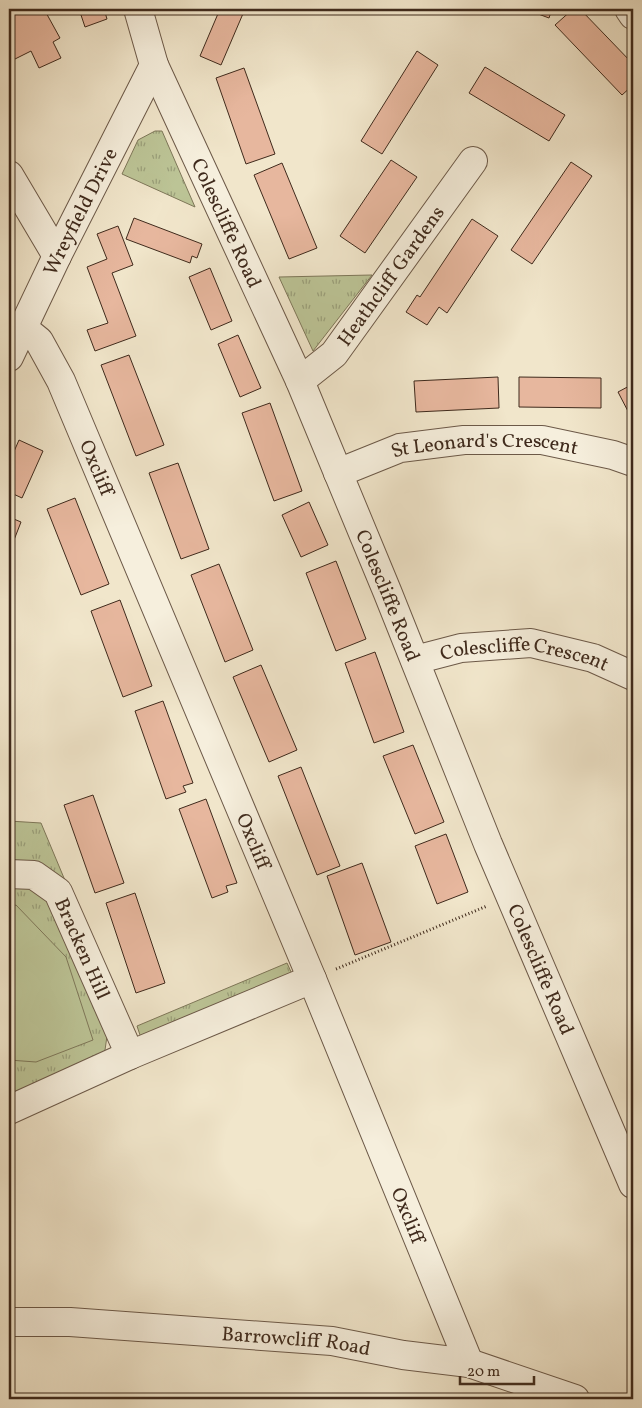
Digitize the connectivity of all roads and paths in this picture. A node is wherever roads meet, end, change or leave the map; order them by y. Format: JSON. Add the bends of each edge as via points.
{"nodes":[{"id":1,"x":138,"y":9,"type":"edge"},
{"id":2,"x":628,"y":9,"type":"edge"},
{"id":3,"x":633,"y":15,"type":"edge"},
{"id":4,"x":154,"y":65,"type":"junction"},
{"id":5,"x":473,"y":161,"type":"dead end"},
{"id":6,"x":9,"y":175,"type":"edge"},
{"id":7,"x":57,"y":256,"type":"junction"},
{"id":8,"x":23,"y":328,"type":"junction"},
{"id":9,"x":9,"y":357,"type":"edge"},
{"id":10,"x":300,"y":381,"type":"junction"},
{"id":11,"x":633,"y":462,"type":"edge"},
{"id":12,"x":338,"y":473,"type":"junction"},
{"id":13,"x":415,"y":660,"type":"junction"},
{"id":14,"x":633,"y":676,"type":"edge"},
{"id":15,"x":9,"y":874,"type":"edge"},
{"id":16,"x":510,"y":897,"type":"junction"},
{"id":17,"x":312,"y":979,"type":"junction"},
{"id":18,"x":130,"y":1055,"type":"junction"},
{"id":19,"x":9,"y":1110,"type":"edge"},
{"id":20,"x":623,"y":1131,"type":"edge"},
{"id":21,"x":633,"y":1184,"type":"edge"},
{"id":22,"x":9,"y":1322,"type":"edge"},
{"id":23,"x":469,"y":1363,"type":"junction"},
{"id":24,"x":575,"y":1399,"type":"edge"}],
"edges":[{"from":1,"to":4,"type":"street","name":"Colescliffe Road"},
{"from":2,"to":3,"type":"street"},
{"from":4,"to":7,"type":"street","name":"Wreyfield Drive"},
{"from":4,"to":10,"type":"street","name":"Colescliffe Road"},
{"from":5,"to":10,"type":"street","name":"Heathcliff Gardens","via":[[334,354]]},
{"from":6,"to":7,"type":"street"},
{"from":7,"to":8,"type":"street","name":"Wreyfield Drive"},
{"from":8,"to":9,"type":"street","name":"Wreyfield Drive"},
{"from":8,"to":17,"type":"street","name":"Oxcliff","via":[[39,341],[61,381]]},
{"from":10,"to":12,"type":"street","name":"Colescliffe Road"},
{"from":11,"to":12,"type":"street","name":"St Leonard's Crescent","via":[[542,440],[464,440],[400,448]]},
{"from":12,"to":13,"type":"street","name":"Colescliffe Road"},
{"from":13,"to":14,"type":"street","name":"Colescliffe Crescent","via":[[461,648],[531,642],[593,658]]},
{"from":13,"to":16,"type":"street","name":"Colescliffe Road"},
{"from":15,"to":18,"type":"street","name":"Bracken Hill","via":[[34,874],[58,892]]},
{"from":16,"to":17,"type":"path"},
{"from":16,"to":20,"type":"street","name":"Colescliffe Road"},
{"from":17,"to":18,"type":"street"},
{"from":17,"to":23,"type":"street","name":"Oxcliff"},
{"from":18,"to":19,"type":"street"},
{"from":20,"to":21,"type":"street","name":"Colescliffe Road"},
{"from":22,"to":23,"type":"street","name":"Barrowcliff Road","via":[[70,1322],[332,1341],[403,1355]]},
{"from":23,"to":24,"type":"street","name":"Barrowcliff Road"}]}
